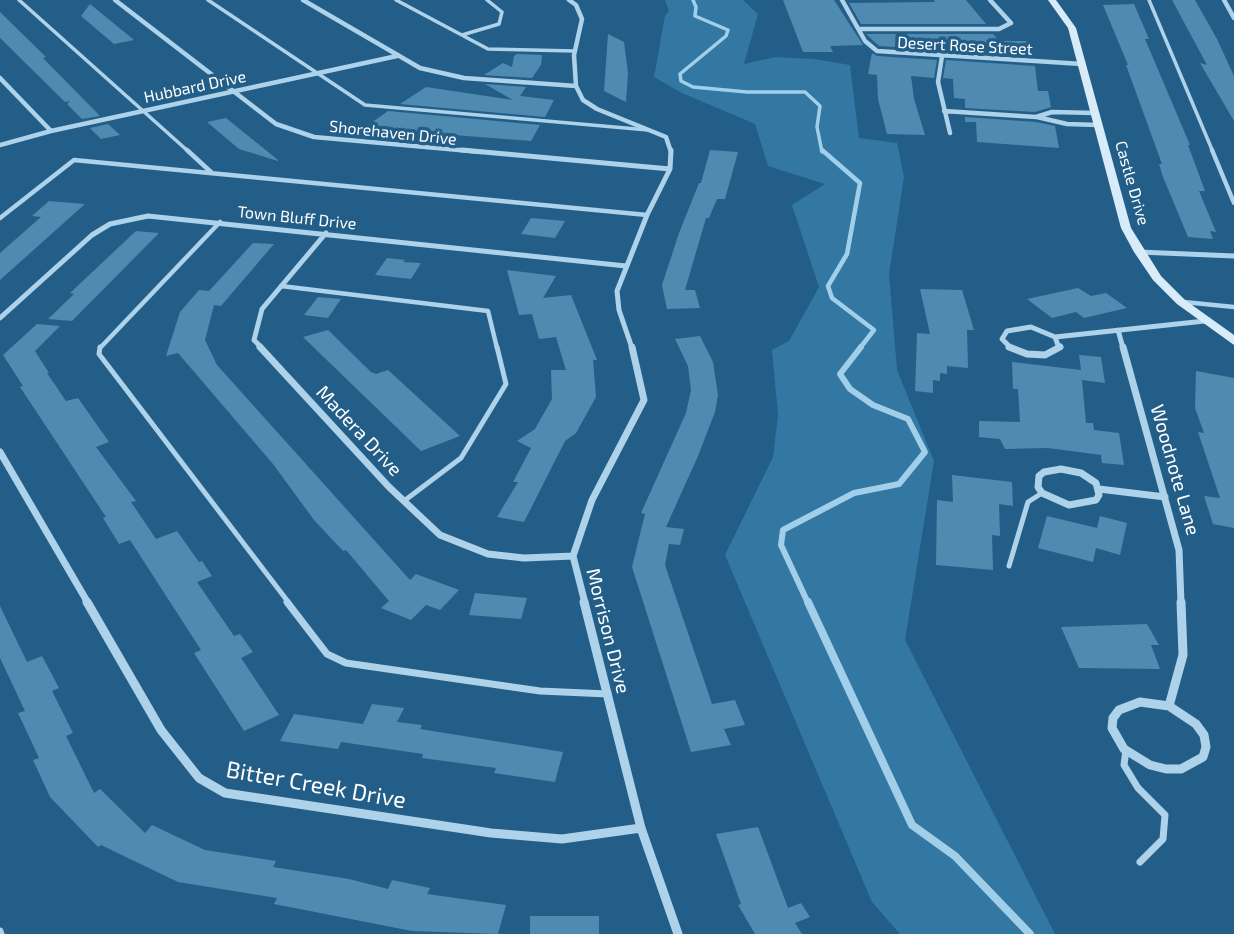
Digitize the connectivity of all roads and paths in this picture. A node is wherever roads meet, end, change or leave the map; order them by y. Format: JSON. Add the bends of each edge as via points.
{"nodes":[{"id":1,"x":19,"y":0,"type":"edge"},
{"id":2,"x":116,"y":0,"type":"edge"},
{"id":3,"x":208,"y":0,"type":"edge"},
{"id":4,"x":303,"y":0,"type":"edge"},
{"id":5,"x":396,"y":0,"type":"edge"},
{"id":6,"x":487,"y":0,"type":"edge"},
{"id":7,"x":569,"y":0,"type":"edge"},
{"id":8,"x":842,"y":0,"type":"edge"},
{"id":9,"x":990,"y":0,"type":"edge"},
{"id":10,"x":1052,"y":0,"type":"edge"},
{"id":11,"x":1149,"y":0,"type":"edge"},
{"id":12,"x":1224,"y":0,"type":"edge"},
{"id":13,"x":1234,"y":18,"type":"edge"},
{"id":14,"x":859,"y":29,"type":"junction"},
{"id":15,"x":461,"y":35,"type":"junction"},
{"id":16,"x":575,"y":51,"type":"junction"},
{"id":17,"x":397,"y":56,"type":"junction"},
{"id":18,"x":942,"y":57,"type":"junction"},
{"id":19,"x":1082,"y":65,"type":"junction"},
{"id":20,"x":317,"y":73,"type":"junction"},
{"id":21,"x":0,"y":78,"type":"edge"},
{"id":22,"x":576,"y":86,"type":"junction"},
{"id":23,"x":234,"y":91,"type":"junction"},
{"id":24,"x":141,"y":111,"type":"junction"},
{"id":25,"x":944,"y":111,"type":"junction"},
{"id":26,"x":1095,"y":113,"type":"junction"},
{"id":27,"x":1036,"y":117,"type":"junction"},
{"id":28,"x":1098,"y":125,"type":"junction"},
{"id":29,"x":652,"y":130,"type":"junction"},
{"id":30,"x":51,"y":131,"type":"junction"},
{"id":31,"x":950,"y":133,"type":"dead end"},
{"id":32,"x":0,"y":145,"type":"edge"},
{"id":33,"x":670,"y":169,"type":"junction"},
{"id":34,"x":212,"y":173,"type":"junction"},
{"id":35,"x":1234,"y":203,"type":"edge"},
{"id":36,"x":647,"y":215,"type":"junction"},
{"id":37,"x":0,"y":218,"type":"edge"},
{"id":38,"x":220,"y":222,"type":"junction"},
{"id":39,"x":326,"y":233,"type":"junction"},
{"id":40,"x":1139,"y":252,"type":"junction"},
{"id":41,"x":1234,"y":256,"type":"edge"},
{"id":42,"x":626,"y":266,"type":"junction"},
{"id":43,"x":281,"y":286,"type":"junction"},
{"id":44,"x":1181,"y":302,"type":"junction"},
{"id":45,"x":1234,"y":307,"type":"edge"},
{"id":46,"x":0,"y":318,"type":"edge"},
{"id":47,"x":1205,"y":321,"type":"junction"},
{"id":48,"x":1118,"y":330,"type":"junction"},
{"id":49,"x":1055,"y":337,"type":"junction"},
{"id":50,"x":1234,"y":341,"type":"edge"},
{"id":51,"x":0,"y":452,"type":"edge"},
{"id":52,"x":1099,"y":489,"type":"junction"},
{"id":53,"x":1042,"y":493,"type":"junction"},
{"id":54,"x":1164,"y":497,"type":"junction"},
{"id":55,"x":404,"y":501,"type":"junction"},
{"id":56,"x":573,"y":556,"type":"junction"},
{"id":57,"x":1009,"y":566,"type":"dead end"},
{"id":58,"x":608,"y":694,"type":"junction"},
{"id":59,"x":1169,"y":706,"type":"junction"},
{"id":60,"x":1126,"y":750,"type":"junction"},
{"id":61,"x":641,"y":828,"type":"junction"},
{"id":62,"x":1140,"y":862,"type":"dead end"},
{"id":63,"x":678,"y":934,"type":"edge"}],
"edges":[{"from":1,"to":24,"type":"lane"},
{"from":2,"to":23,"type":"street","name":"Shorehaven Drive"},
{"from":3,"to":20,"type":"lane"},
{"from":4,"to":17,"type":"street"},
{"from":5,"to":15,"type":"lane"},
{"from":6,"to":15,"type":"lane","via":[[502,12],[499,24]]},
{"from":7,"to":16,"type":"street","via":[[583,19]]},
{"from":8,"to":14,"type":"street","name":"Desert Rose Street"},
{"from":9,"to":14,"type":"street","via":[[1011,23],[999,29]]},
{"from":10,"to":19,"type":"main road","name":"Castle Drive","via":[[1072,27]]},
{"from":11,"to":35,"type":"lane"},
{"from":12,"to":13,"type":"street"},
{"from":14,"to":18,"type":"street","name":"Desert Rose Street","via":[[870,48],[877,51]]},
{"from":15,"to":16,"type":"lane","via":[[488,49]]},
{"from":16,"to":22,"type":"street"},
{"from":17,"to":20,"type":"street","name":"Hubbard Drive"},
{"from":17,"to":22,"type":"street","via":[[420,68],[464,78]]},
{"from":18,"to":19,"type":"street","name":"Desert Rose Street"},
{"from":18,"to":25,"type":"street","via":[[938,82]]},
{"from":19,"to":26,"type":"main road","name":"Castle Drive"},
{"from":20,"to":23,"type":"street","name":"Hubbard Drive"},
{"from":20,"to":29,"type":"lane","via":[[365,105]]},
{"from":21,"to":30,"type":"street"},
{"from":22,"to":29,"type":"street","via":[[583,100],[597,109]]},
{"from":23,"to":24,"type":"street","name":"Hubbard Drive"},
{"from":23,"to":33,"type":"street","name":"Shorehaven Drive","via":[[276,124],[314,137]]},
{"from":24,"to":30,"type":"street","name":"Hubbard Drive"},
{"from":24,"to":34,"type":"lane"},
{"from":25,"to":27,"type":"street"},
{"from":25,"to":31,"type":"street"},
{"from":26,"to":27,"type":"street","via":[[1052,112]]},
{"from":26,"to":28,"type":"main road","name":"Castle Drive"},
{"from":27,"to":28,"type":"street"},
{"from":28,"to":40,"type":"main road","name":"Castle Drive","via":[[1126,228]]},
{"from":29,"to":33,"type":"street","via":[[666,137]]},
{"from":30,"to":32,"type":"street","name":"Hubbard Drive"},
{"from":33,"to":36,"type":"street","name":"Morrison Drive"},
{"from":34,"to":36,"type":"lane"},
{"from":34,"to":37,"type":"lane","via":[[74,160]]},
{"from":36,"to":42,"type":"street","name":"Morrison Drive"},
{"from":38,"to":39,"type":"street","name":"Town Bluff Drive"},
{"from":38,"to":46,"type":"street","name":"Town Bluff Drive","via":[[149,216],[110,224]]},
{"from":38,"to":58,"type":"lane","via":[[100,345],[99,355],[327,654],[346,663],[541,691]]},
{"from":39,"to":42,"type":"street","name":"Town Bluff Drive"},
{"from":39,"to":43,"type":"street","name":"Madera Drive"},
{"from":40,"to":41,"type":"street"},
{"from":40,"to":44,"type":"main road","name":"Castle Drive"},
{"from":42,"to":56,"type":"street","name":"Morrison Drive","via":[[617,290],[618,310],[644,400],[592,500]]},
{"from":43,"to":55,"type":"street","name":"Madera Drive","via":[[262,309],[254,340]]},
{"from":43,"to":55,"type":"lane","via":[[488,311],[506,384],[461,458]]},
{"from":44,"to":45,"type":"lane"},
{"from":44,"to":47,"type":"main road","name":"Castle Drive"},
{"from":47,"to":48,"type":"street"},
{"from":47,"to":50,"type":"main road","name":"Castle Drive"},
{"from":48,"to":49,"type":"street"},
{"from":48,"to":54,"type":"street","name":"Woodnote Lane"},
{"from":49,"to":49,"type":"street","via":[[1022,327],[1007,331],[1002,339],[1017,352],[1045,355],[1058,350]]},
{"from":51,"to":61,"type":"street","name":"Bitter Creek Drive","via":[[161,730],[199,778],[225,793],[491,833],[562,839]]},
{"from":52,"to":53,"type":"street","via":[[1096,500],[1080,506],[1059,503]]},
{"from":52,"to":53,"type":"street","via":[[1089,478],[1061,469],[1039,477]]},
{"from":52,"to":54,"type":"street"},
{"from":53,"to":57,"type":"lane","via":[[1028,502]]},
{"from":54,"to":59,"type":"street","name":"Woodnote Lane","via":[[1179,550],[1183,654]]},
{"from":55,"to":56,"type":"street","name":"Madera Drive","via":[[439,535],[488,554]]},
{"from":56,"to":58,"type":"street","name":"Morrison Drive"},
{"from":58,"to":61,"type":"street","name":"Morrison Drive"},
{"from":59,"to":60,"type":"street","via":[[1140,702],[1119,710],[1112,727]]},
{"from":59,"to":60,"type":"street","via":[[1204,735],[1203,757],[1181,769],[1166,769]]},
{"from":60,"to":62,"type":"lane","via":[[1124,765],[1164,815],[1163,839]]},
{"from":61,"to":63,"type":"street","name":"Morrison Drive"}]}
